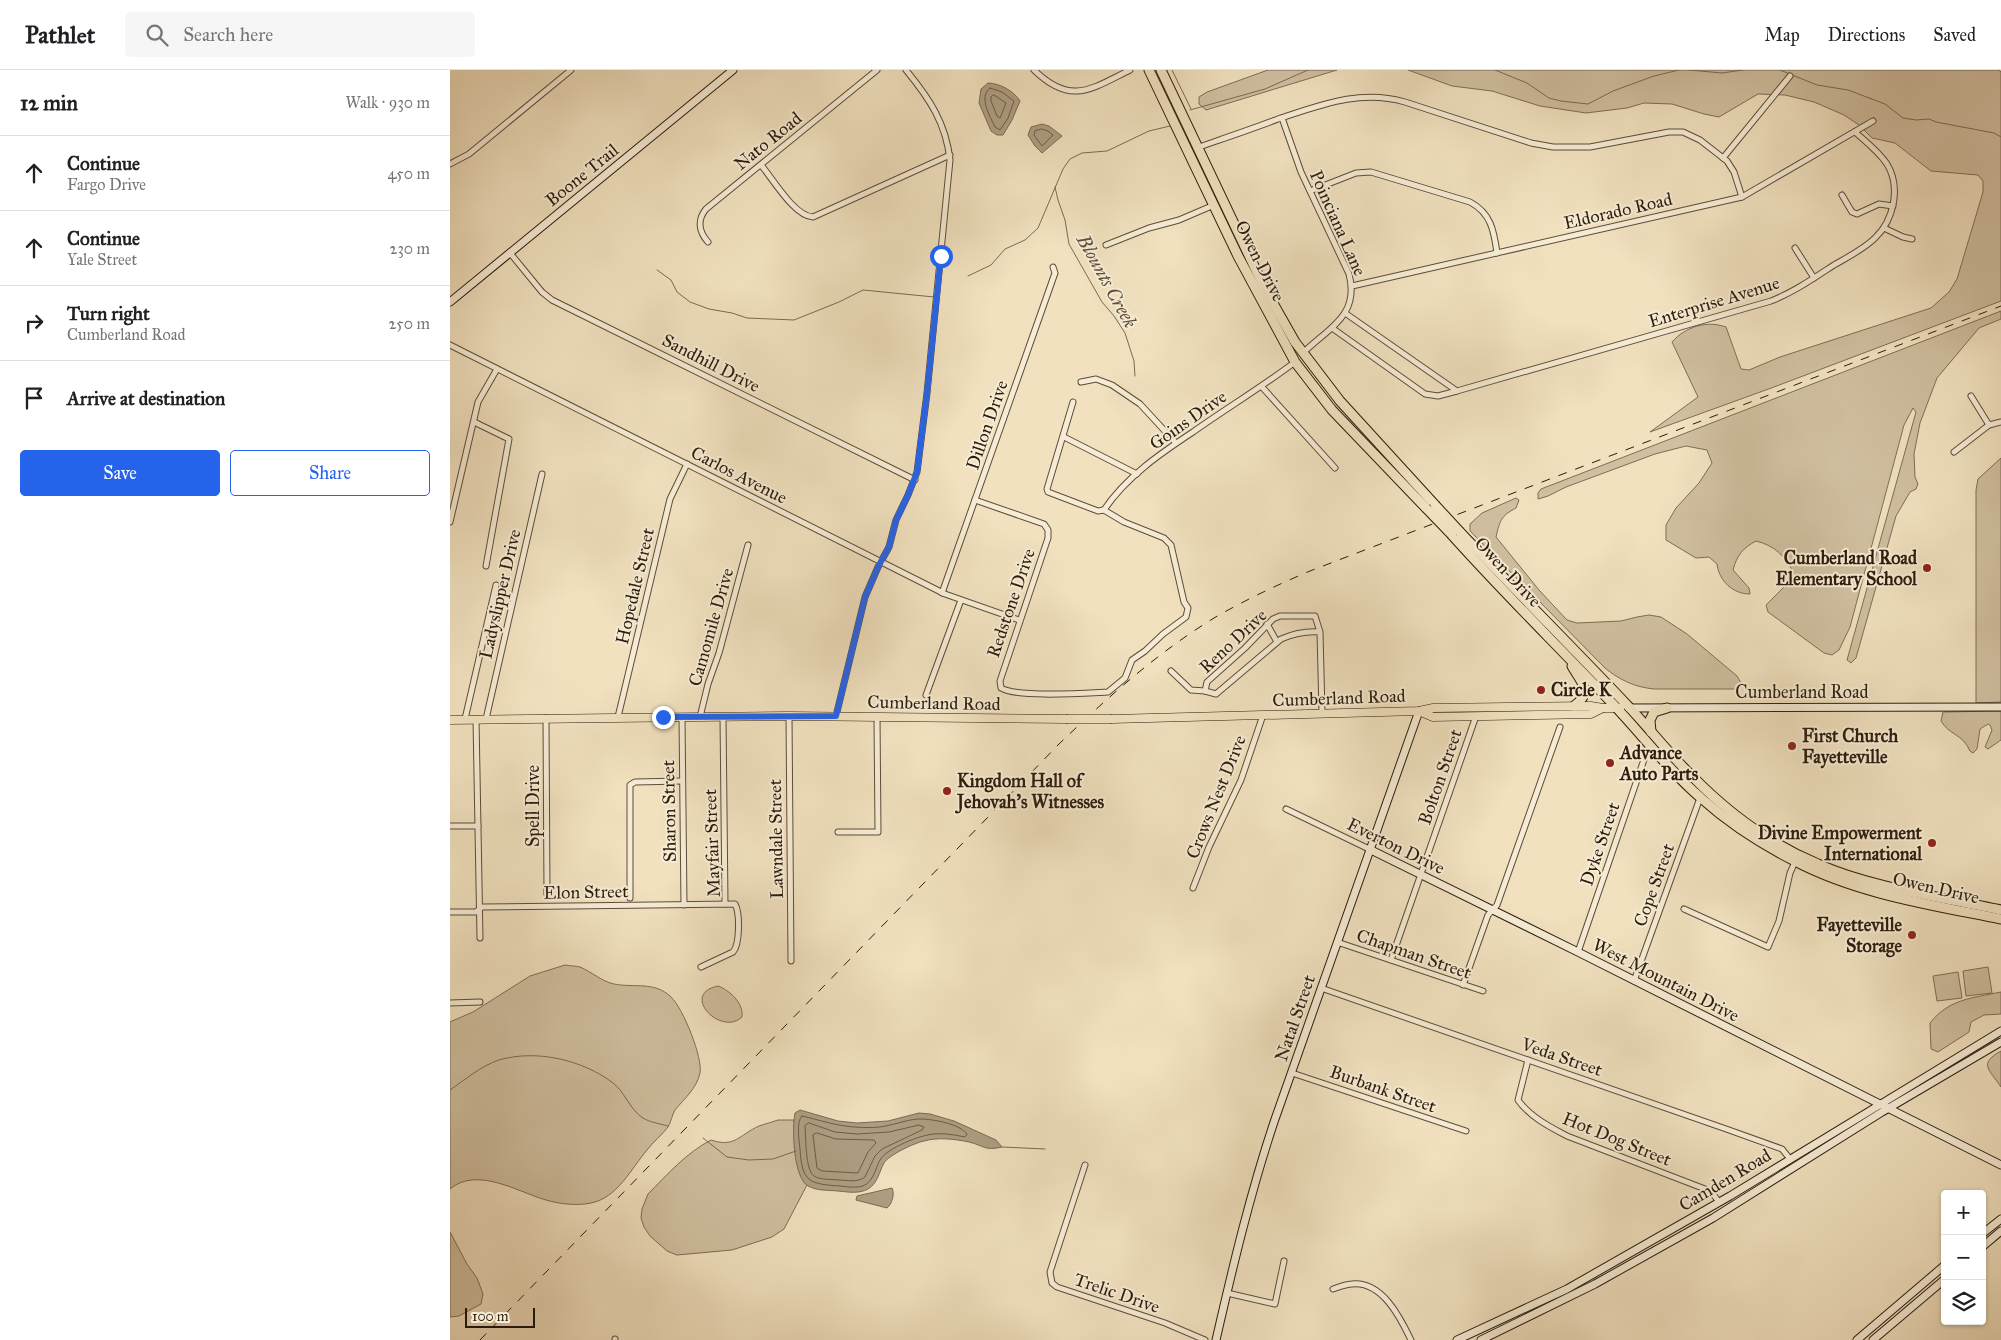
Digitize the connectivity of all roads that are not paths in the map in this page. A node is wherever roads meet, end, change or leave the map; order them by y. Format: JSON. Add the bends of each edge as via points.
{"nodes":[{"id":1,"x":571,"y":70,"type":"edge"},
{"id":2,"x":733,"y":70,"type":"edge"},
{"id":3,"x":877,"y":70,"type":"edge"},
{"id":4,"x":906,"y":70,"type":"edge"},
{"id":5,"x":1034,"y":70,"type":"edge"},
{"id":6,"x":1130,"y":70,"type":"edge"},
{"id":7,"x":1149,"y":70,"type":"edge"},
{"id":8,"x":1157,"y":70,"type":"edge"},
{"id":9,"x":1161,"y":70,"type":"edge"},
{"id":10,"x":1790,"y":76,"type":"dead end"},
{"id":11,"x":1179,"y":109,"type":"junction"},
{"id":12,"x":1282,"y":118,"type":"junction"},
{"id":13,"x":1873,"y":121,"type":"dead end"},
{"id":14,"x":1855,"y":132,"type":"junction"},
{"id":15,"x":1199,"y":147,"type":"junction"},
{"id":16,"x":950,"y":155,"type":"junction"},
{"id":17,"x":1723,"y":158,"type":"junction"},
{"id":18,"x":450,"y":164,"type":"edge"},
{"id":19,"x":761,"y":164,"type":"junction"},
{"id":20,"x":1310,"y":191,"type":"junction"},
{"id":21,"x":1842,"y":195,"type":"dead end"},
{"id":22,"x":1742,"y":197,"type":"junction"},
{"id":23,"x":1214,"y":206,"type":"junction"},
{"id":24,"x":1893,"y":206,"type":"junction"},
{"id":25,"x":1884,"y":228,"type":"junction"},
{"id":26,"x":1912,"y":239,"type":"dead end"},
{"id":27,"x":708,"y":242,"type":"dead end"},
{"id":28,"x":1106,"y":245,"type":"dead end"},
{"id":29,"x":1795,"y":248,"type":"dead end"},
{"id":30,"x":510,"y":253,"type":"junction"},
{"id":31,"x":1497,"y":253,"type":"junction"},
{"id":32,"x":1053,"y":267,"type":"dead end"},
{"id":33,"x":1814,"y":278,"type":"junction"},
{"id":34,"x":1352,"y":286,"type":"junction"},
{"id":35,"x":450,"y":302,"type":"edge"},
{"id":36,"x":1268,"y":312,"type":"junction"},
{"id":37,"x":1346,"y":313,"type":"junction"},
{"id":38,"x":1332,"y":328,"type":"junction"},
{"id":39,"x":450,"y":345,"type":"edge"},
{"id":40,"x":1303,"y":353,"type":"junction"},
{"id":41,"x":1295,"y":362,"type":"junction"},
{"id":42,"x":497,"y":368,"type":"junction"},
{"id":43,"x":1081,"y":382,"type":"dead end"},
{"id":44,"x":1262,"y":387,"type":"junction"},
{"id":45,"x":1457,"y":391,"type":"junction"},
{"id":46,"x":1971,"y":396,"type":"dead end"},
{"id":47,"x":1339,"y":400,"type":"junction"},
{"id":48,"x":1073,"y":402,"type":"dead end"},
{"id":49,"x":474,"y":422,"type":"junction"},
{"id":50,"x":2001,"y":422,"type":"edge"},
{"id":51,"x":1989,"y":425,"type":"junction"},
{"id":52,"x":1064,"y":437,"type":"junction"},
{"id":53,"x":1176,"y":443,"type":"junction"},
{"id":54,"x":1954,"y":452,"type":"dead end"},
{"id":55,"x":687,"y":464,"type":"junction"},
{"id":56,"x":1335,"y":468,"type":"dead end"},
{"id":57,"x":542,"y":474,"type":"dead end"},
{"id":58,"x":1136,"y":474,"type":"junction"},
{"id":59,"x":915,"y":480,"type":"junction"},
{"id":60,"x":975,"y":500,"type":"junction"},
{"id":61,"x":1430,"y":506,"type":"junction"},
{"id":62,"x":1104,"y":510,"type":"junction"},
{"id":63,"x":450,"y":522,"type":"edge"},
{"id":64,"x":1456,"y":534,"type":"junction"},
{"id":65,"x":748,"y":546,"type":"dead end"},
{"id":66,"x":881,"y":562,"type":"junction"},
{"id":67,"x":486,"y":566,"type":"dead end"},
{"id":68,"x":496,"y":585,"type":"dead end"},
{"id":69,"x":942,"y":593,"type":"junction"},
{"id":70,"x":961,"y":600,"type":"junction"},
{"id":71,"x":1019,"y":620,"type":"junction"},
{"id":72,"x":1267,"y":624,"type":"junction"},
{"id":73,"x":1320,"y":632,"type":"junction"},
{"id":74,"x":1277,"y":642,"type":"junction"},
{"id":75,"x":1564,"y":653,"type":"junction"},
{"id":76,"x":1171,"y":671,"type":"dead end"},
{"id":77,"x":1205,"y":691,"type":"junction"},
{"id":78,"x":926,"y":695,"type":"dead end"},
{"id":79,"x":1574,"y":706,"type":"junction"},
{"id":80,"x":2001,"y":707,"type":"edge"},
{"id":81,"x":1603,"y":708,"type":"junction"},
{"id":82,"x":1617,"y":708,"type":"junction"},
{"id":83,"x":1629,"y":708,"type":"junction"},
{"id":84,"x":1667,"y":708,"type":"junction"},
{"id":85,"x":1419,"y":711,"type":"junction"},
{"id":86,"x":1322,"y":713,"type":"junction"},
{"id":87,"x":1263,"y":715,"type":"junction"},
{"id":88,"x":789,"y":716,"type":"junction"},
{"id":89,"x":836,"y":716,"type":"junction"},
{"id":90,"x":1476,"y":716,"type":"junction"},
{"id":91,"x":618,"y":717,"type":"junction"},
{"id":92,"x":682,"y":717,"type":"junction"},
{"id":93,"x":700,"y":717,"type":"junction"},
{"id":94,"x":723,"y":717,"type":"junction"},
{"id":95,"x":877,"y":717,"type":"junction"},
{"id":96,"x":546,"y":718,"type":"junction"},
{"id":97,"x":465,"y":719,"type":"junction"},
{"id":98,"x":476,"y":719,"type":"junction"},
{"id":99,"x":486,"y":719,"type":"junction"},
{"id":100,"x":450,"y":720,"type":"edge"},
{"id":101,"x":1560,"y":727,"type":"dead end"},
{"id":102,"x":1651,"y":732,"type":"junction"},
{"id":103,"x":1650,"y":745,"type":"junction"},
{"id":104,"x":682,"y":780,"type":"junction"},
{"id":105,"x":1700,"y":798,"type":"junction"},
{"id":106,"x":1286,"y":809,"type":"dead end"},
{"id":107,"x":450,"y":826,"type":"edge"},
{"id":108,"x":478,"y":826,"type":"junction"},
{"id":109,"x":838,"y":832,"type":"dead end"},
{"id":110,"x":1369,"y":849,"type":"junction"},
{"id":111,"x":1796,"y":862,"type":"junction"},
{"id":112,"x":1420,"y":875,"type":"junction"},
{"id":113,"x":1193,"y":888,"type":"dead end"},
{"id":114,"x":547,"y":894,"type":"dead end"},
{"id":115,"x":1903,"y":894,"type":"junction"},
{"id":116,"x":630,"y":898,"type":"dead end"},
{"id":117,"x":684,"y":904,"type":"junction"},
{"id":118,"x":725,"y":904,"type":"junction"},
{"id":119,"x":479,"y":909,"type":"junction"},
{"id":120,"x":1684,"y":909,"type":"dead end"},
{"id":121,"x":1492,"y":910,"type":"junction"},
{"id":122,"x":2001,"y":910,"type":"edge"},
{"id":123,"x":450,"y":912,"type":"edge"},
{"id":124,"x":2001,"y":918,"type":"edge"},
{"id":125,"x":480,"y":938,"type":"dead end"},
{"id":126,"x":1337,"y":942,"type":"junction"},
{"id":127,"x":1578,"y":952,"type":"junction"},
{"id":128,"x":1391,"y":960,"type":"junction"},
{"id":129,"x":791,"y":961,"type":"dead end"},
{"id":130,"x":701,"y":967,"type":"dead end"},
{"id":131,"x":1634,"y":981,"type":"junction"},
{"id":132,"x":1463,"y":985,"type":"junction"},
{"id":133,"x":1321,"y":988,"type":"junction"},
{"id":134,"x":1483,"y":992,"type":"dead end"},
{"id":135,"x":480,"y":1002,"type":"dead end"},
{"id":136,"x":450,"y":1003,"type":"edge"},
{"id":137,"x":2001,"y":1032,"type":"edge"},
{"id":138,"x":2001,"y":1042,"type":"edge"},
{"id":139,"x":1528,"y":1060,"type":"junction"},
{"id":140,"x":1292,"y":1072,"type":"junction"},
{"id":141,"x":1879,"y":1104,"type":"junction"},
{"id":142,"x":1888,"y":1109,"type":"junction"},
{"id":143,"x":1466,"y":1131,"type":"dead end"},
{"id":144,"x":1790,"y":1158,"type":"junction"},
{"id":145,"x":1085,"y":1165,"type":"dead end"},
{"id":146,"x":2001,"y":1165,"type":"edge"},
{"id":147,"x":1719,"y":1202,"type":"junction"},
{"id":148,"x":2001,"y":1219,"type":"edge"},
{"id":149,"x":1986,"y":1231,"type":"edge"},
{"id":150,"x":2001,"y":1231,"type":"edge"},
{"id":151,"x":1986,"y":1244,"type":"edge"},
{"id":152,"x":1284,"y":1262,"type":"dead end"},
{"id":153,"x":1941,"y":1268,"type":"edge"},
{"id":154,"x":1943,"y":1280,"type":"edge"},
{"id":155,"x":1333,"y":1289,"type":"dead end"},
{"id":156,"x":1227,"y":1293,"type":"junction"},
{"id":157,"x":1205,"y":1340,"type":"edge"},
{"id":158,"x":1216,"y":1340,"type":"edge"},
{"id":159,"x":1411,"y":1340,"type":"edge"},
{"id":160,"x":1457,"y":1340,"type":"edge"},
{"id":161,"x":1481,"y":1340,"type":"edge"},
{"id":162,"x":1857,"y":1340,"type":"edge"},
{"id":163,"x":1873,"y":1340,"type":"edge"}],
"edges":[{"from":1,"to":18,"type":"street","via":[[469,154]]},
{"from":2,"to":30,"type":"street","name":"Boone Trail"},
{"from":3,"to":19,"type":"street","name":"Nato Road"},
{"from":4,"to":16,"type":"street","via":[[935,110]]},
{"from":5,"to":6,"type":"street","via":[[1055,86],[1077,92]]},
{"from":7,"to":23,"type":"highway","name":"Owen Drive"},
{"from":8,"to":11,"type":"highway","via":[[1174,107]]},
{"from":9,"to":11,"type":"highway","name":"Owen Drive"},
{"from":10,"to":17,"type":"street"},
{"from":11,"to":15,"type":"highway","name":"Owen Drive"},
{"from":12,"to":15,"type":"street"},
{"from":12,"to":17,"type":"street","via":[[1333,100],[1384,97],[1542,145],[1590,148],[1675,131],[1696,137]]},
{"from":12,"to":20,"type":"street","name":"Poinciana Lane"},
{"from":13,"to":14,"type":"street","name":"Eldorado Road"},
{"from":14,"to":22,"type":"street","name":"Eldorado Road"},
{"from":14,"to":24,"type":"street","name":"Enterprise Avenue","via":[[1888,166],[1893,183]]},
{"from":15,"to":40,"type":"highway","name":"Owen Drive","via":[[1265,289]]},
{"from":16,"to":19,"type":"street","via":[[813,217],[797,210]]},
{"from":16,"to":59,"type":"street","via":[[927,393]]},
{"from":17,"to":22,"type":"street","via":[[1734,172]]},
{"from":19,"to":27,"type":"street","name":"Nato Road","via":[[703,212],[699,226]]},
{"from":20,"to":31,"type":"street","via":[[1356,173],[1371,172],[1470,202],[1489,219]]},
{"from":20,"to":34,"type":"street","name":"Poinciana Lane"},
{"from":21,"to":24,"type":"street","via":[[1856,214],[1879,204]]},
{"from":22,"to":31,"type":"street","name":"Eldorado Road"},
{"from":23,"to":28,"type":"street"},
{"from":23,"to":36,"type":"highway","name":"Owen Drive"},
{"from":24,"to":25,"type":"street","name":"Enterprise Avenue"},
{"from":25,"to":26,"type":"street"},
{"from":25,"to":33,"type":"street","name":"Enterprise Avenue","via":[[1869,243]]},
{"from":29,"to":33,"type":"street"},
{"from":30,"to":35,"type":"street","name":"Boone Trail"},
{"from":30,"to":59,"type":"street","name":"Sandhill Drive","via":[[552,300]]},
{"from":31,"to":34,"type":"street","name":"Eldorado Road"},
{"from":32,"to":60,"type":"street","name":"Dillon Drive","via":[[1055,273]]},
{"from":33,"to":45,"type":"street","name":"Enterprise Avenue","via":[[1771,301]]},
{"from":34,"to":37,"type":"street","name":"Poinciana Lane"},
{"from":36,"to":40,"type":"highway","via":[[1274,314],[1298,353]]},
{"from":36,"to":41,"type":"highway","name":"Owen Drive"},
{"from":37,"to":38,"type":"street","name":"Poinciana Lane"},
{"from":37,"to":45,"type":"street"},
{"from":38,"to":40,"type":"street","name":"Poinciana Lane"},
{"from":38,"to":45,"type":"street","name":"Enterprise Avenue","via":[[1425,394],[1438,396]]},
{"from":39,"to":42,"type":"street","name":"Carlos Avenue"},
{"from":40,"to":47,"type":"highway","name":"Owen Drive"},
{"from":41,"to":44,"type":"street","name":"Goins Drive"},
{"from":41,"to":47,"type":"highway","via":[[1301,360],[1305,363],[1329,396]]},
{"from":41,"to":61,"type":"highway","name":"Owen Drive","via":[[1332,410]]},
{"from":42,"to":49,"type":"street","via":[[478,402]]},
{"from":42,"to":55,"type":"street","name":"Carlos Avenue"},
{"from":43,"to":53,"type":"street","via":[[1096,380],[1112,385],[1140,404]]},
{"from":44,"to":53,"type":"street","name":"Goins Drive"},
{"from":44,"to":56,"type":"street"},
{"from":46,"to":51,"type":"street"},
{"from":47,"to":61,"type":"highway","name":"Owen Drive"},
{"from":48,"to":52,"type":"street"},
{"from":49,"to":63,"type":"street"},
{"from":49,"to":67,"type":"street","via":[[508,439]]},
{"from":50,"to":51,"type":"street"},
{"from":51,"to":54,"type":"street"},
{"from":52,"to":58,"type":"street"},
{"from":52,"to":62,"type":"street","via":[[1046,489],[1098,511]]},
{"from":53,"to":58,"type":"street","name":"Goins Drive"},
{"from":55,"to":66,"type":"street","name":"Carlos Avenue"},
{"from":55,"to":91,"type":"street","name":"Hopedale Street","via":[[670,499]]},
{"from":57,"to":99,"type":"street","name":"Ladyslipper Drive"},
{"from":58,"to":62,"type":"street","name":"Goins Drive"},
{"from":59,"to":66,"type":"street"},
{"from":60,"to":69,"type":"street","name":"Dillon Drive"},
{"from":60,"to":71,"type":"street","name":"Redstone Drive","via":[[1044,524],[1048,530]]},
{"from":61,"to":64,"type":"highway","name":"Owen Drive","bridge":true},
{"from":62,"to":71,"type":"street","name":"Redstone Drive","via":[[1171,544],[1188,608],[1186,617],[1132,660],[1125,678],[1108,692],[1078,693],[1022,693],[1007,692],[1001,688],[1000,681]]},
{"from":64,"to":75,"type":"highway","name":"Owen Drive","via":[[1502,591]]},
{"from":64,"to":83,"type":"highway","name":"Owen Drive"},
{"from":65,"to":93,"type":"street","name":"Camomile Drive"},
{"from":66,"to":69,"type":"street","name":"Carlos Avenue"},
{"from":66,"to":89,"type":"street","via":[[865,597]]},
{"from":68,"to":97,"type":"street"},
{"from":69,"to":70,"type":"street","name":"Carlos Avenue"},
{"from":70,"to":71,"type":"street","name":"Carlos Avenue"},
{"from":70,"to":78,"type":"street"},
{"from":72,"to":73,"type":"street","name":"Reno Drive","via":[[1280,616],[1315,616]]},
{"from":72,"to":74,"type":"street"},
{"from":72,"to":77,"type":"street","name":"Reno Drive","via":[[1207,682]]},
{"from":73,"to":74,"type":"street","name":"Reno Drive","via":[[1292,634]]},
{"from":73,"to":86,"type":"street"},
{"from":74,"to":77,"type":"street","name":"Reno Drive","via":[[1216,694]]},
{"from":75,"to":79,"type":"highway","via":[[1585,693]]},
{"from":75,"to":82,"type":"highway","name":"Owen Drive"},
{"from":76,"to":77,"type":"street","via":[[1191,690]]},
{"from":79,"to":81,"type":"main road","name":"Cumberland Road"},
{"from":79,"to":85,"type":"main road","name":"Cumberland Road","via":[[1433,708]]},
{"from":80,"to":84,"type":"street","name":"Cumberland Road"},
{"from":81,"to":82,"type":"main road","name":"Cumberland Road"},
{"from":81,"to":90,"type":"main road","name":"Cumberland Road","via":[[1591,714]]},
{"from":82,"to":83,"type":"main road","name":"Cumberland Road"},
{"from":82,"to":103,"type":"highway","name":"Owen Drive"},
{"from":83,"to":84,"type":"street","name":"Cumberland Road"},
{"from":83,"to":102,"type":"highway","name":"Owen Drive"},
{"from":84,"to":102,"type":"highway","via":[[1654,712],[1650,720]]},
{"from":85,"to":86,"type":"main road","name":"Cumberland Road"},
{"from":85,"to":90,"type":"main road","name":"Cumberland Road","via":[[1433,717]]},
{"from":85,"to":110,"type":"street","name":"Natal Street"},
{"from":86,"to":87,"type":"main road","name":"Cumberland Road"},
{"from":87,"to":95,"type":"main road","name":"Cumberland Road","bridge":true,"via":[[1112,719]]},
{"from":87,"to":113,"type":"street","name":"Crows Nest Drive","via":[[1241,780]]},
{"from":88,"to":89,"type":"main road","name":"Cumberland Road"},
{"from":88,"to":94,"type":"main road","name":"Cumberland Road"},
{"from":88,"to":129,"type":"street","name":"Lawndale Street"},
{"from":89,"to":95,"type":"main road","name":"Cumberland Road"},
{"from":90,"to":112,"type":"street","name":"Bolton Street"},
{"from":91,"to":92,"type":"main road","name":"Cumberland Road"},
{"from":91,"to":96,"type":"main road","name":"Cumberland Road"},
{"from":92,"to":93,"type":"main road","name":"Cumberland Road"},
{"from":92,"to":104,"type":"street","name":"Sharon Street"},
{"from":93,"to":94,"type":"main road","name":"Cumberland Road"},
{"from":94,"to":118,"type":"street","name":"Mayfair Street"},
{"from":95,"to":109,"type":"street","via":[[878,832]]},
{"from":96,"to":99,"type":"main road","name":"Cumberland Road"},
{"from":96,"to":114,"type":"street","name":"Spell Drive"},
{"from":97,"to":98,"type":"main road","name":"Cumberland Road"},
{"from":97,"to":100,"type":"main road","name":"Cumberland Road"},
{"from":98,"to":99,"type":"main road","name":"Cumberland Road"},
{"from":98,"to":108,"type":"street"},
{"from":101,"to":121,"type":"street","via":[[1497,905]]},
{"from":102,"to":115,"type":"highway","name":"Owen Drive","via":[[1705,789],[1756,830],[1817,864]]},
{"from":103,"to":105,"type":"highway","name":"Owen Drive"},
{"from":103,"to":127,"type":"street","name":"Dyke Street"},
{"from":104,"to":116,"type":"street","via":[[635,782],[630,785]]},
{"from":104,"to":117,"type":"street","name":"Sharon Street"},
{"from":105,"to":111,"type":"highway","name":"Owen Drive","via":[[1745,833]]},
{"from":105,"to":131,"type":"street","name":"Cope Street"},
{"from":106,"to":110,"type":"street","name":"Everton Drive"},
{"from":107,"to":108,"type":"street"},
{"from":108,"to":119,"type":"street"},
{"from":110,"to":112,"type":"street","name":"Everton Drive"},
{"from":110,"to":126,"type":"street","name":"Natal Street"},
{"from":111,"to":115,"type":"highway","name":"Owen Drive","via":[[1849,883]]},
{"from":111,"to":120,"type":"street","via":[[1768,947]]},
{"from":112,"to":121,"type":"street","name":"Everton Drive"},
{"from":112,"to":128,"type":"street","name":"Bolton Street"},
{"from":115,"to":122,"type":"highway","name":"Owen Drive"},
{"from":115,"to":124,"type":"highway","name":"Owen Drive"},
{"from":117,"to":118,"type":"street","name":"Elon Street"},
{"from":117,"to":119,"type":"street","name":"Elon Street"},
{"from":118,"to":130,"type":"street","name":"Mayfair Street","via":[[737,906],[738,945],[733,952]]},
{"from":119,"to":123,"type":"street","name":"Elon Street","via":[[476,912]]},
{"from":119,"to":125,"type":"street"},
{"from":121,"to":127,"type":"street","name":"West Mountain Drive"},
{"from":121,"to":132,"type":"street"},
{"from":126,"to":128,"type":"street","name":"Chapman Street"},
{"from":126,"to":133,"type":"street","name":"Natal Street"},
{"from":127,"to":131,"type":"street","name":"West Mountain Drive"},
{"from":128,"to":132,"type":"street","name":"Chapman Street"},
{"from":131,"to":141,"type":"street","name":"West Mountain Drive"},
{"from":132,"to":134,"type":"street","name":"Chapman Street"},
{"from":133,"to":139,"type":"street","name":"Veda Street"},
{"from":133,"to":140,"type":"street","name":"Natal Street"},
{"from":135,"to":136,"type":"street"},
{"from":137,"to":141,"type":"street","name":"Camden Road"},
{"from":138,"to":142,"type":"street","name":"Camden Road"},
{"from":139,"to":144,"type":"street","name":"Veda Street","via":[[1777,1147]]},
{"from":139,"to":147,"type":"street","name":"Hot Dog Street","via":[[1518,1100],[1548,1126],[1705,1189]]},
{"from":140,"to":143,"type":"street","name":"Burbank Street"},
{"from":140,"to":156,"type":"street","name":"Natal Street","via":[[1254,1183]]},
{"from":141,"to":142,"type":"street","name":"West Mountain Drive"},
{"from":141,"to":144,"type":"street","name":"Camden Road"},
{"from":142,"to":146,"type":"street","name":"West Mountain Drive"},
{"from":142,"to":161,"type":"street","name":"Camden Road","via":[[1673,1241]]},
{"from":144,"to":147,"type":"street","name":"Camden Road"},
{"from":145,"to":157,"type":"street","name":"Trelic Drive","via":[[1050,1272],[1052,1283]]},
{"from":147,"to":160,"type":"street","name":"Camden Road","via":[[1562,1292]]},
{"from":148,"to":149,"type":"street"},
{"from":150,"to":151,"type":"street"},
{"from":152,"to":156,"type":"street","via":[[1275,1304]]},
{"from":153,"to":162,"type":"street"},
{"from":154,"to":163,"type":"street"},
{"from":155,"to":159,"type":"street","via":[[1354,1284],[1373,1288],[1396,1312]]},
{"from":156,"to":158,"type":"street","name":"Natal Street"}]}
